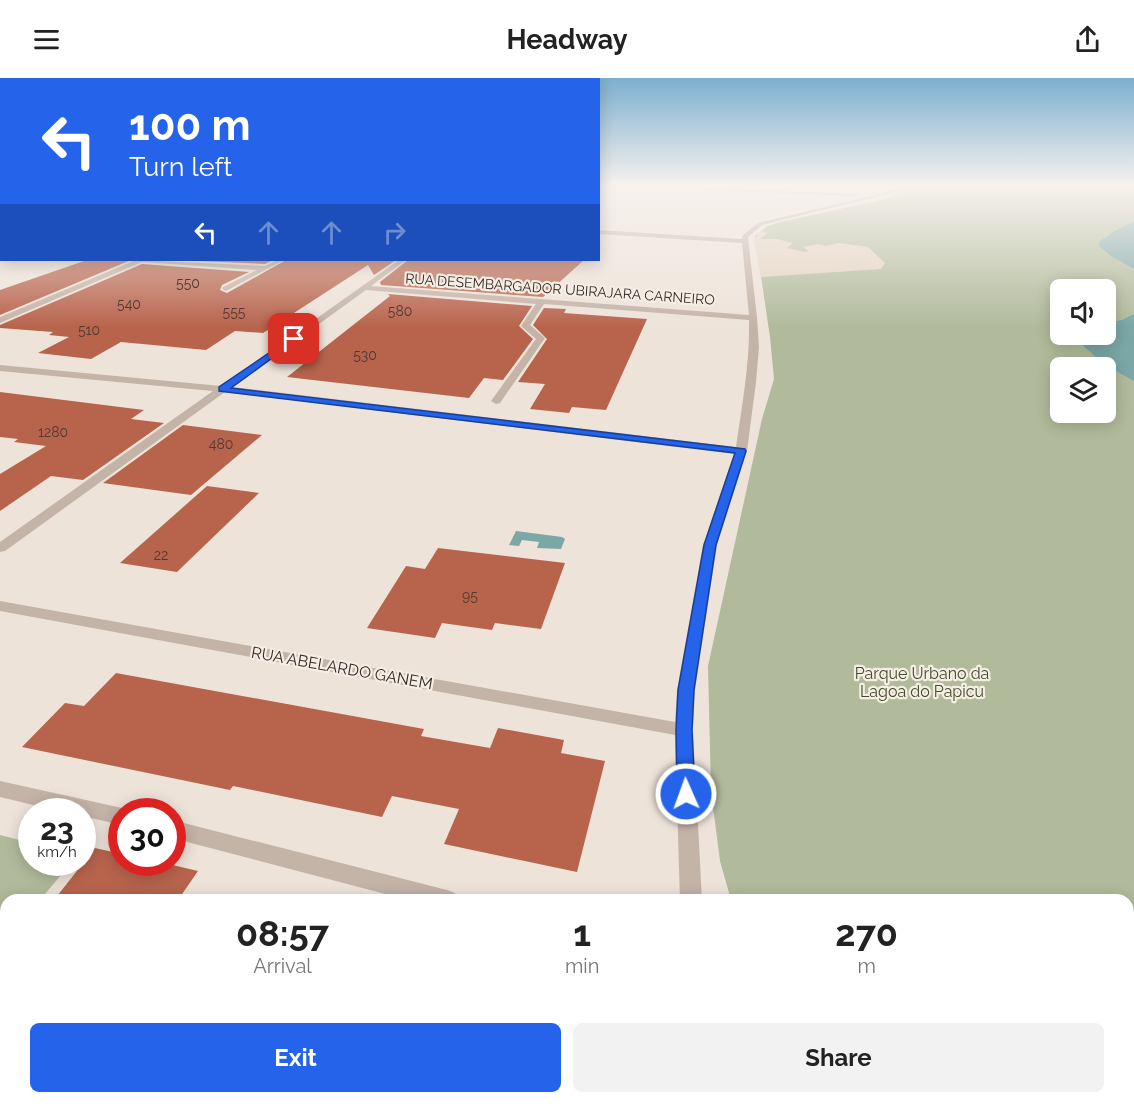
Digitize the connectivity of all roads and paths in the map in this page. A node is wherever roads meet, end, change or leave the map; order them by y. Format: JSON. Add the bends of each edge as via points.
{"nodes":[{"id":1,"x":600,"y":232,"type":"edge"},
{"id":2,"x":749,"y":232,"type":"edge"},
{"id":3,"x":744,"y":241,"type":"junction"},
{"id":4,"x":139,"y":261,"type":"edge"},
{"id":5,"x":156,"y":261,"type":"edge"},
{"id":6,"x":279,"y":261,"type":"edge"},
{"id":7,"x":402,"y":261,"type":"edge"},
{"id":8,"x":265,"y":268,"type":"junction"},
{"id":9,"x":365,"y":288,"type":"junction"},
{"id":10,"x":226,"y":290,"type":"dead end"},
{"id":11,"x":542,"y":301,"type":"junction"},
{"id":12,"x":753,"y":318,"type":"junction"},
{"id":13,"x":0,"y":320,"type":"edge"},
{"id":14,"x":0,"y":368,"type":"edge"},
{"id":15,"x":223,"y":389,"type":"junction"},
{"id":16,"x":496,"y":400,"type":"dead end"},
{"id":17,"x":741,"y":451,"type":"junction"},
{"id":18,"x":0,"y":548,"type":"edge"},
{"id":19,"x":0,"y":606,"type":"edge"},
{"id":20,"x":684,"y":730,"type":"junction"},
{"id":21,"x":0,"y":789,"type":"edge"},
{"id":22,"x":108,"y":815,"type":"edge"},
{"id":23,"x":186,"y":833,"type":"edge"},
{"id":24,"x":424,"y":894,"type":"edge"},
{"id":25,"x":690,"y":894,"type":"edge"}],
"edges":[{"from":1,"to":3,"type":"street"},
{"from":2,"to":3,"type":"street"},
{"from":3,"to":12,"type":"street"},
{"from":4,"to":13,"type":"street"},
{"from":5,"to":8,"type":"street"},
{"from":6,"to":8,"type":"street"},
{"from":7,"to":9,"type":"street"},
{"from":8,"to":10,"type":"street"},
{"from":9,"to":11,"type":"street","name":"RUA DESEMBARGADOR UBIRAJARA CARNEIRO"},
{"from":9,"to":15,"type":"street"},
{"from":11,"to":12,"type":"street","name":"RUA DESEMBARGADOR UBIRAJARA CARNEIRO"},
{"from":11,"to":16,"type":"street","via":[[525,326],[541,338]]},
{"from":12,"to":17,"type":"street","via":[[751,382]]},
{"from":14,"to":15,"type":"street"},
{"from":15,"to":17,"type":"street"},
{"from":15,"to":18,"type":"street"},
{"from":17,"to":20,"type":"street","via":[[710,545],[686,690]]},
{"from":19,"to":20,"type":"street","name":"RUA ABELARDO GANEM"},
{"from":20,"to":25,"type":"street"},
{"from":21,"to":22,"type":"street"},
{"from":23,"to":24,"type":"street"}]}
